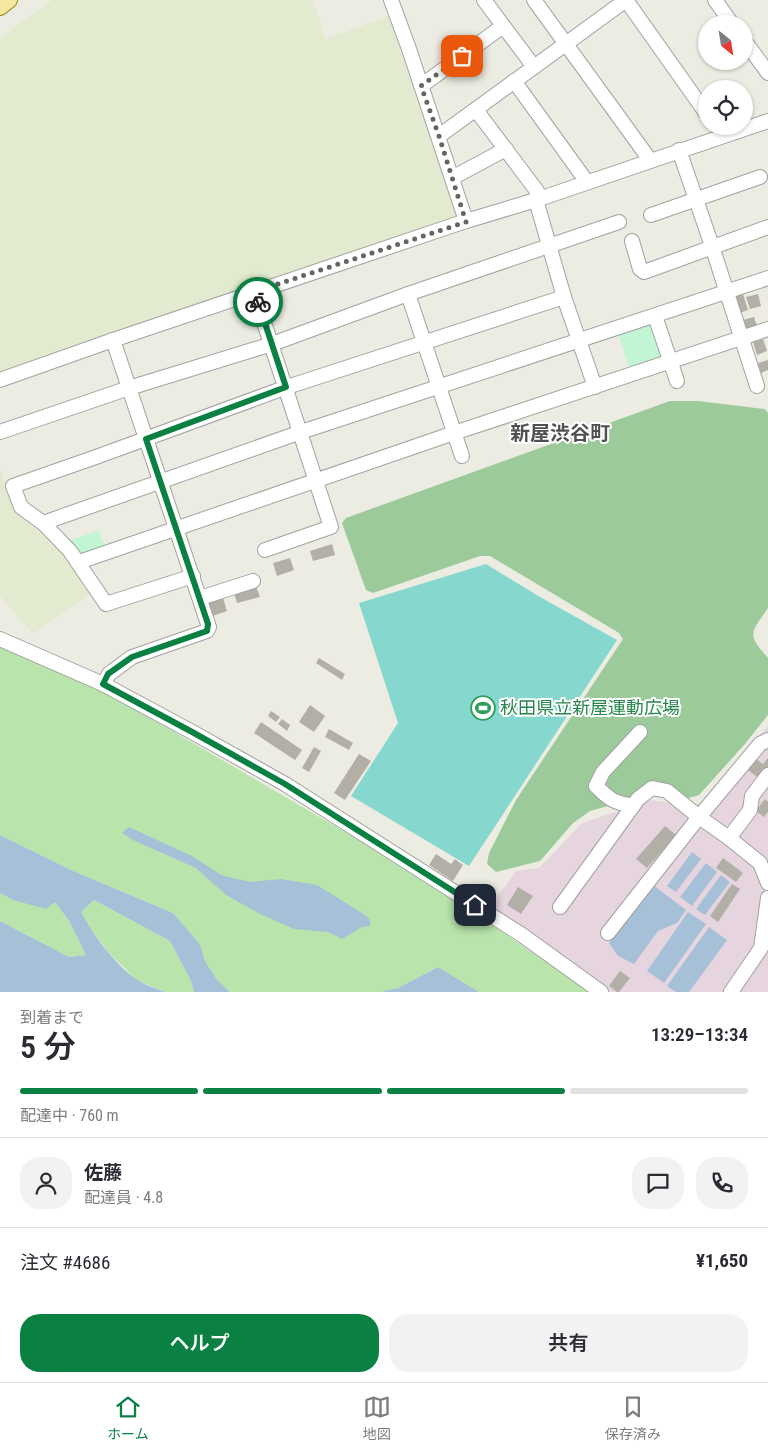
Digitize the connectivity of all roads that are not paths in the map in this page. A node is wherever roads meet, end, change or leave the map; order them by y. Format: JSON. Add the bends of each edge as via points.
{"nodes":[{"id":1,"x":9,"y":0,"type":"edge"},
{"id":2,"x":391,"y":0,"type":"edge"},
{"id":3,"x":484,"y":0,"type":"edge"},
{"id":4,"x":534,"y":0,"type":"edge"},
{"id":5,"x":626,"y":0,"type":"edge"},
{"id":6,"x":715,"y":0,"type":"edge"},
{"id":7,"x":0,"y":7,"type":"edge"},
{"id":8,"x":726,"y":15,"type":"edge"},
{"id":9,"x":504,"y":26,"type":"junction"},
{"id":10,"x":565,"y":44,"type":"junction"},
{"id":11,"x":753,"y":52,"type":"edge"},
{"id":12,"x":534,"y":67,"type":"junction"},
{"id":13,"x":768,"y":73,"type":"edge"},
{"id":14,"x":514,"y":82,"type":"junction"},
{"id":15,"x":421,"y":86,"type":"junction"},
{"id":16,"x":698,"y":103,"type":"edge"},
{"id":17,"x":476,"y":110,"type":"junction"},
{"id":18,"x":768,"y":121,"type":"edge"},
{"id":19,"x":753,"y":124,"type":"edge"},
{"id":20,"x":711,"y":135,"type":"edge"},
{"id":21,"x":439,"y":136,"type":"junction"},
{"id":22,"x":506,"y":148,"type":"junction"},
{"id":23,"x":679,"y":150,"type":"junction"},
{"id":24,"x":650,"y":160,"type":"junction"},
{"id":25,"x":760,"y":177,"type":"dead end"},
{"id":26,"x":452,"y":178,"type":"junction"},
{"id":27,"x":587,"y":182,"type":"junction"},
{"id":28,"x":696,"y":199,"type":"junction"},
{"id":29,"x":536,"y":200,"type":"junction"},
{"id":30,"x":651,"y":215,"type":"dead end"},
{"id":31,"x":466,"y":222,"type":"junction"},
{"id":32,"x":619,"y":222,"type":"dead end"},
{"id":33,"x":768,"y":227,"type":"edge"},
{"id":34,"x":632,"y":242,"type":"dead end"},
{"id":35,"x":712,"y":246,"type":"junction"},
{"id":36,"x":550,"y":247,"type":"junction"},
{"id":37,"x":768,"y":278,"type":"edge"},
{"id":38,"x":254,"y":292,"type":"junction"},
{"id":39,"x":727,"y":292,"type":"junction"},
{"id":40,"x":408,"y":294,"type":"junction"},
{"id":41,"x":564,"y":296,"type":"junction"},
{"id":42,"x":655,"y":316,"type":"junction"},
{"id":43,"x":768,"y":329,"type":"edge"},
{"id":44,"x":741,"y":338,"type":"junction"},
{"id":45,"x":113,"y":340,"type":"junction"},
{"id":46,"x":580,"y":341,"type":"junction"},
{"id":47,"x":424,"y":342,"type":"junction"},
{"id":48,"x":272,"y":344,"type":"junction"},
{"id":49,"x":670,"y":362,"type":"junction"},
{"id":50,"x":0,"y":380,"type":"edge"},
{"id":51,"x":677,"y":381,"type":"dead end"},
{"id":52,"x":757,"y":386,"type":"dead end"},
{"id":53,"x":286,"y":387,"type":"junction"},
{"id":54,"x":439,"y":387,"type":"junction"},
{"id":55,"x":595,"y":387,"type":"junction"},
{"id":56,"x":129,"y":388,"type":"junction"},
{"id":57,"x":0,"y":432,"type":"edge"},
{"id":58,"x":301,"y":432,"type":"junction"},
{"id":59,"x":454,"y":433,"type":"junction"},
{"id":60,"x":146,"y":439,"type":"junction"},
{"id":61,"x":462,"y":456,"type":"dead end"},
{"id":62,"x":317,"y":481,"type":"junction"},
{"id":63,"x":161,"y":482,"type":"junction"},
{"id":64,"x":43,"y":523,"type":"junction"},
{"id":65,"x":177,"y":529,"type":"junction"},
{"id":66,"x":265,"y":550,"type":"dead end"},
{"id":67,"x":78,"y":562,"type":"junction"},
{"id":68,"x":193,"y":576,"type":"junction"},
{"id":69,"x":253,"y":581,"type":"dead end"},
{"id":70,"x":200,"y":598,"type":"junction"},
{"id":71,"x":0,"y":639,"type":"edge"},
{"id":72,"x":103,"y":684,"type":"junction"},
{"id":73,"x":640,"y":732,"type":"dead end"},
{"id":74,"x":768,"y":740,"type":"edge"},
{"id":75,"x":768,"y":775,"type":"edge"},
{"id":76,"x":633,"y":805,"type":"junction"},
{"id":77,"x":699,"y":817,"type":"junction"},
{"id":78,"x":729,"y":838,"type":"junction"},
{"id":79,"x":768,"y":883,"type":"edge"},
{"id":80,"x":768,"y":898,"type":"edge"},
{"id":81,"x":560,"y":907,"type":"dead end"},
{"id":82,"x":608,"y":933,"type":"dead end"},
{"id":83,"x":601,"y":992,"type":"edge"},
{"id":84,"x":731,"y":992,"type":"edge"}],
"edges":[{"from":1,"to":7,"type":"main road"},
{"from":2,"to":15,"type":"street"},
{"from":3,"to":9,"type":"street"},
{"from":4,"to":10,"type":"street"},
{"from":5,"to":10,"type":"street"},
{"from":5,"to":16,"type":"street"},
{"from":6,"to":8,"type":"street"},
{"from":9,"to":12,"type":"street"},
{"from":9,"to":15,"type":"street"},
{"from":10,"to":12,"type":"street"},
{"from":10,"to":24,"type":"street"},
{"from":11,"to":13,"type":"street"},
{"from":12,"to":14,"type":"street"},
{"from":14,"to":17,"type":"street"},
{"from":14,"to":27,"type":"street"},
{"from":15,"to":21,"type":"street"},
{"from":17,"to":21,"type":"street"},
{"from":17,"to":22,"type":"street"},
{"from":18,"to":19,"type":"street"},
{"from":20,"to":23,"type":"street"},
{"from":21,"to":26,"type":"street"},
{"from":22,"to":26,"type":"street"},
{"from":22,"to":29,"type":"street","via":[[537,191]]},
{"from":23,"to":24,"type":"street"},
{"from":23,"to":28,"type":"street"},
{"from":24,"to":27,"type":"street"},
{"from":25,"to":28,"type":"street"},
{"from":26,"to":31,"type":"street"},
{"from":27,"to":29,"type":"street"},
{"from":28,"to":30,"type":"street"},
{"from":28,"to":35,"type":"street"},
{"from":29,"to":31,"type":"street"},
{"from":29,"to":36,"type":"street"},
{"from":31,"to":38,"type":"street"},
{"from":32,"to":36,"type":"street"},
{"from":33,"to":35,"type":"street"},
{"from":34,"to":35,"type":"street","via":[[640,269],[644,272]]},
{"from":35,"to":39,"type":"street"},
{"from":36,"to":40,"type":"street"},
{"from":36,"to":41,"type":"street"},
{"from":37,"to":39,"type":"street"},
{"from":38,"to":45,"type":"street"},
{"from":38,"to":48,"type":"street"},
{"from":39,"to":42,"type":"street"},
{"from":39,"to":44,"type":"street"},
{"from":40,"to":47,"type":"street"},
{"from":40,"to":48,"type":"street"},
{"from":41,"to":46,"type":"street"},
{"from":41,"to":47,"type":"street"},
{"from":42,"to":46,"type":"street"},
{"from":42,"to":49,"type":"street"},
{"from":43,"to":44,"type":"street"},
{"from":44,"to":49,"type":"street"},
{"from":44,"to":52,"type":"street"},
{"from":45,"to":50,"type":"street"},
{"from":45,"to":56,"type":"street"},
{"from":46,"to":54,"type":"street"},
{"from":46,"to":55,"type":"street"},
{"from":47,"to":53,"type":"street"},
{"from":47,"to":54,"type":"street"},
{"from":48,"to":53,"type":"street"},
{"from":48,"to":56,"type":"street"},
{"from":49,"to":51,"type":"street"},
{"from":49,"to":55,"type":"street"},
{"from":53,"to":58,"type":"street"},
{"from":53,"to":60,"type":"street"},
{"from":54,"to":58,"type":"street"},
{"from":54,"to":59,"type":"street"},
{"from":55,"to":59,"type":"street"},
{"from":56,"to":57,"type":"street"},
{"from":56,"to":60,"type":"street"},
{"from":58,"to":62,"type":"street"},
{"from":58,"to":63,"type":"street"},
{"from":59,"to":61,"type":"street"},
{"from":59,"to":62,"type":"street"},
{"from":60,"to":63,"type":"street"},
{"from":60,"to":64,"type":"street","via":[[13,486],[21,507]]},
{"from":62,"to":65,"type":"street"},
{"from":62,"to":66,"type":"street","via":[[331,527]]},
{"from":63,"to":64,"type":"street"},
{"from":63,"to":65,"type":"street"},
{"from":64,"to":67,"type":"street"},
{"from":65,"to":67,"type":"street"},
{"from":65,"to":68,"type":"street"},
{"from":67,"to":68,"type":"street","via":[[106,604]]},
{"from":68,"to":70,"type":"street"},
{"from":69,"to":70,"type":"street"},
{"from":70,"to":72,"type":"street","via":[[207,631],[132,657],[108,674]]},
{"from":71,"to":72,"type":"street"},
{"from":72,"to":83,"type":"street","via":[[285,784],[522,935]]},
{"from":73,"to":76,"type":"street","via":[[603,772],[596,786],[609,799]]},
{"from":74,"to":77,"type":"street","via":[[760,744]]},
{"from":75,"to":78,"type":"street","via":[[752,796],[750,810]]},
{"from":76,"to":77,"type":"street","via":[[652,788],[667,791]]},
{"from":76,"to":81,"type":"street"},
{"from":77,"to":78,"type":"street"},
{"from":77,"to":82,"type":"street"},
{"from":78,"to":79,"type":"street","via":[[760,863]]},
{"from":80,"to":84,"type":"street","via":[[762,948]]}]}
